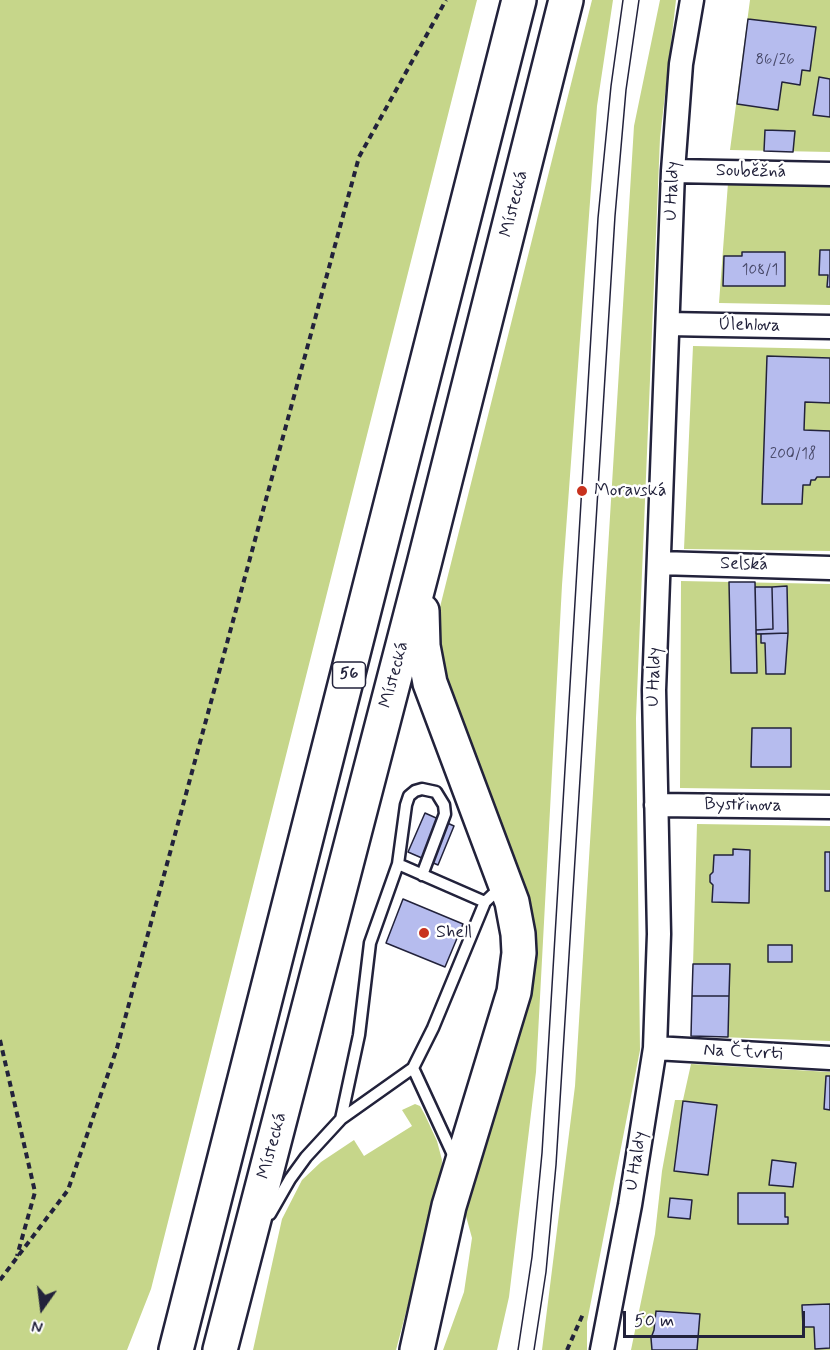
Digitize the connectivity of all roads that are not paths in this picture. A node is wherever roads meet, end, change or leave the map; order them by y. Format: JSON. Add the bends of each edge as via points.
{"nodes":[{"id":1,"x":519,"y":0,"type":"edge"},
{"id":2,"x":567,"y":0,"type":"edge"},
{"id":3,"x":692,"y":0,"type":"edge"},
{"id":4,"x":673,"y":171,"type":"junction"},
{"id":5,"x":830,"y":174,"type":"edge"},
{"id":6,"x":668,"y":324,"type":"junction"},
{"id":7,"x":830,"y":327,"type":"edge"},
{"id":8,"x":659,"y":563,"type":"junction"},
{"id":9,"x":424,"y":564,"type":"junction"},
{"id":10,"x":830,"y":567,"type":"edge"},
{"id":11,"x":656,"y":805,"type":"junction"},
{"id":12,"x":830,"y":807,"type":"edge"},
{"id":13,"x":398,"y":864,"type":"junction"},
{"id":14,"x":422,"y":875,"type":"junction"},
{"id":15,"x":495,"y":892,"type":"junction"},
{"id":16,"x":655,"y":1048,"type":"junction"},
{"id":17,"x":830,"y":1058,"type":"edge"},
{"id":18,"x":413,"y":1068,"type":"junction"},
{"id":19,"x":342,"y":1119,"type":"junction"},
{"id":20,"x":459,"y":1168,"type":"junction"},
{"id":21,"x":236,"y":1288,"type":"junction"},
{"id":22,"x":176,"y":1350,"type":"edge"},
{"id":23,"x":220,"y":1350,"type":"edge"},
{"id":24,"x":417,"y":1350,"type":"edge"},
{"id":25,"x":602,"y":1350,"type":"edge"}],
"edges":[{"from":1,"to":22,"type":"highway","number":"56"},
{"from":2,"to":9,"type":"highway","name":"Místecká","number":"56"},
{"from":3,"to":4,"type":"street","name":"U Haldy","via":[[681,64]]},
{"from":4,"to":5,"type":"street","name":"Souběžná"},
{"from":4,"to":6,"type":"street","name":"U Haldy"},
{"from":6,"to":7,"type":"street","name":"Úlehlova"},
{"from":6,"to":8,"type":"street","name":"U Haldy"},
{"from":8,"to":10,"type":"street","name":"Selská"},
{"from":8,"to":11,"type":"street","name":"U Haldy","via":[[654,699]]},
{"from":9,"to":15,"type":"highway","via":[[423,646],[430,683],[466,784]]},
{"from":9,"to":21,"type":"highway","name":"Místecká","number":"56"},
{"from":11,"to":12,"type":"street","name":"Bystřinova"},
{"from":11,"to":16,"type":"street","name":"U Haldy","via":[[659,933]]},
{"from":13,"to":14,"type":"lane"},
{"from":13,"to":14,"type":"lane","via":[[404,812],[410,796],[415,791],[430,789],[441,798],[445,814]]},
{"from":13,"to":19,"type":"lane","via":[[370,943],[359,1035]]},
{"from":14,"to":15,"type":"lane"},
{"from":15,"to":18,"type":"lane"},
{"from":15,"to":20,"type":"highway","via":[[512,902],[519,953],[514,992]]},
{"from":16,"to":17,"type":"street","name":"Na Čtvrti"},
{"from":16,"to":25,"type":"street","name":"U Haldy"},
{"from":18,"to":19,"type":"lane"},
{"from":18,"to":20,"type":"lane"},
{"from":19,"to":21,"type":"lane","via":[[306,1157],[275,1202]]},
{"from":20,"to":24,"type":"highway"},
{"from":21,"to":23,"type":"highway","name":"Místecká","number":"56"}]}
